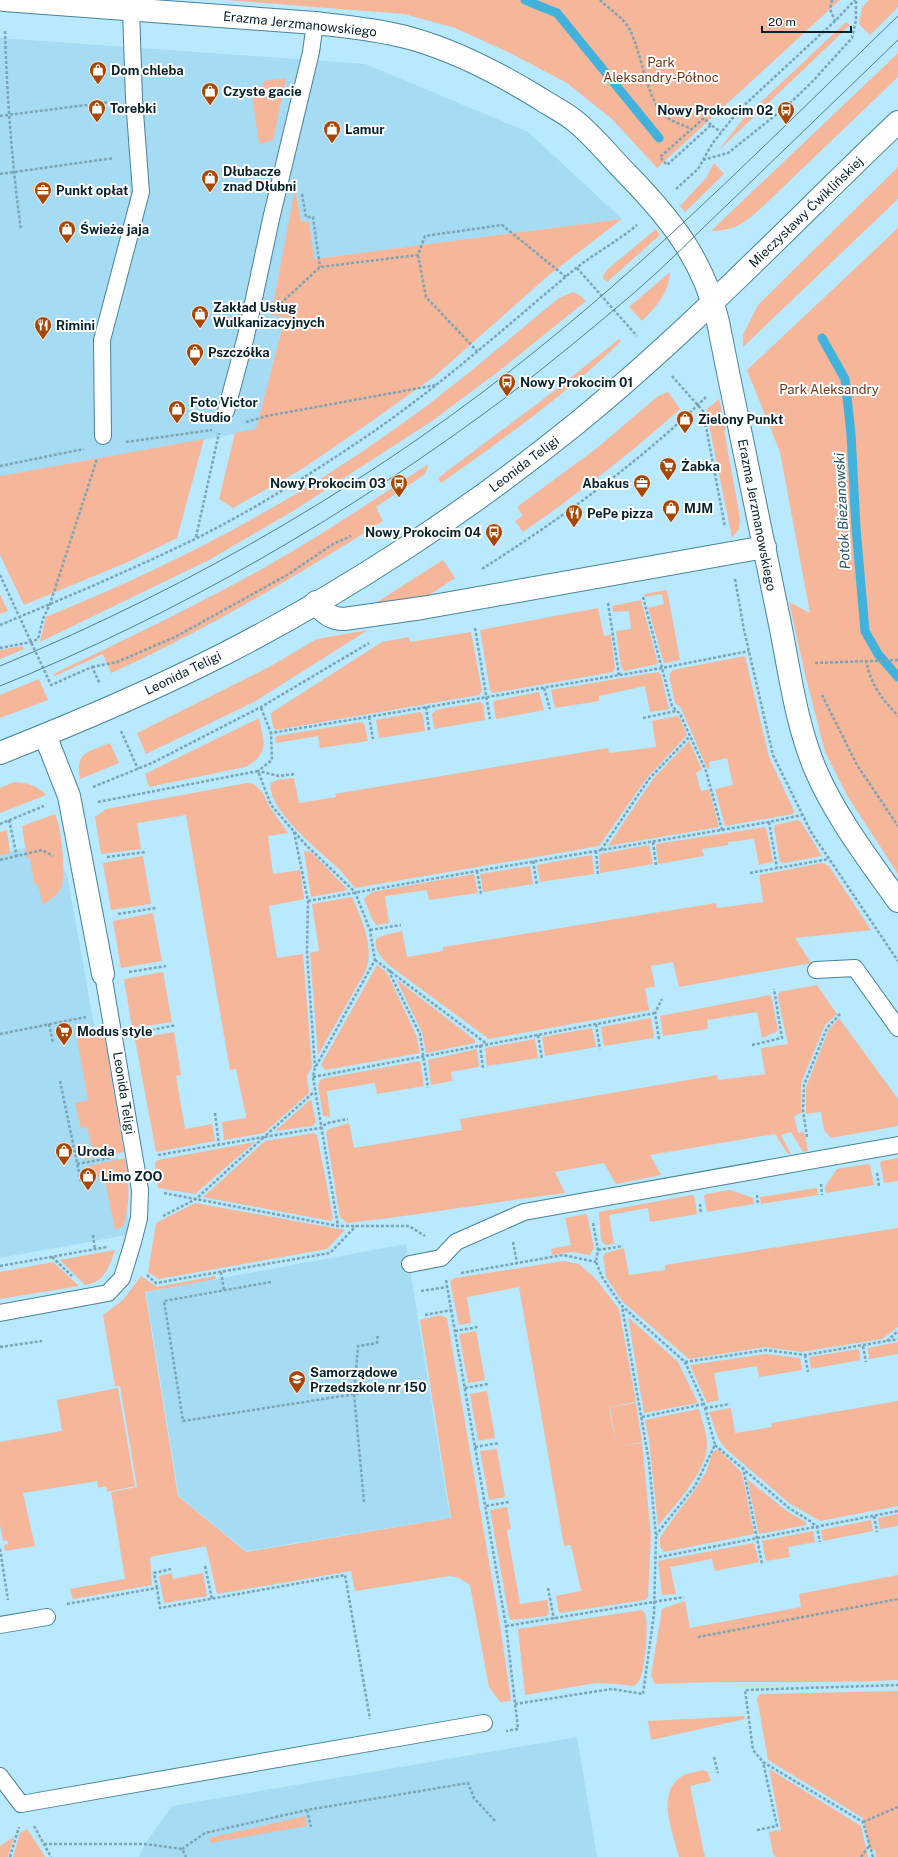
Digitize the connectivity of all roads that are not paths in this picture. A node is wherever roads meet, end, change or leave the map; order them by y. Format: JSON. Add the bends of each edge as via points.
{"nodes":[{"id":1,"x":4,"y":0,"type":"edge"},
{"id":2,"x":131,"y":10,"type":"junction"},
{"id":3,"x":315,"y":23,"type":"junction"},
{"id":4,"x":898,"y":122,"type":"edge"},
{"id":5,"x":714,"y":301,"type":"junction"},
{"id":6,"x":226,"y":411,"type":"dead end"},
{"id":7,"x":102,"y":440,"type":"road end"},
{"id":8,"x":765,"y":547,"type":"junction"},
{"id":9,"x":316,"y":602,"type":"junction"},
{"id":10,"x":45,"y":735,"type":"junction"},
{"id":11,"x":0,"y":753,"type":"edge"},
{"id":12,"x":898,"y":901,"type":"edge"},
{"id":13,"x":816,"y":970,"type":"dead end"},
{"id":14,"x":103,"y":974,"type":"joint"},
{"id":15,"x":898,"y":1028,"type":"edge"},
{"id":16,"x":898,"y":1145,"type":"edge"},
{"id":17,"x":410,"y":1264,"type":"dead end"},
{"id":18,"x":0,"y":1313,"type":"edge"},
{"id":19,"x":47,"y":1617,"type":"road end"},
{"id":20,"x":6,"y":1624,"type":"edge"},
{"id":21,"x":484,"y":1723,"type":"dead end"},
{"id":22,"x":0,"y":1776,"type":"edge"}],
"edges":[{"from":1,"to":2,"type":"street","name":"Erazma Jerzmanowskiego"},
{"from":2,"to":3,"type":"street","name":"Erazma Jerzmanowskiego"},
{"from":2,"to":7,"type":"lane","via":[[141,192],[102,340]]},
{"from":3,"to":5,"type":"street","name":"Erazma Jerzmanowskiego","via":[[365,29],[413,39],[460,56],[507,78],[575,121],[638,185],[676,230],[701,268]]},
{"from":3,"to":6,"type":"lane","via":[[311,52],[246,336]]},
{"from":4,"to":5,"type":"street","name":"Mieczysławy Ćwiklińskiej"},
{"from":5,"to":8,"type":"street","name":"Erazma Jerzmanowskiego"},
{"from":5,"to":9,"type":"street","name":"Leonida Teligi","via":[[608,397],[511,475],[411,543]]},
{"from":8,"to":9,"type":"street","via":[[422,608],[344,619],[326,614]]},
{"from":8,"to":12,"type":"street","name":"Erazma Jerzmanowskiego","via":[[792,693],[803,738],[816,772],[839,813]]},
{"from":9,"to":10,"type":"street","name":"Leonida Teligi","via":[[188,671]]},
{"from":10,"to":11,"type":"street","name":"Leonida Teligi"},
{"from":10,"to":14,"type":"street","name":"Leonida Teligi","via":[[69,796]]},
{"from":13,"to":15,"type":"lane","via":[[855,968]]},
{"from":14,"to":18,"type":"lane","name":"Leonida Teligi","via":[[140,1190],[133,1242],[122,1278],[108,1293]]},
{"from":16,"to":17,"type":"lane","via":[[524,1212],[456,1242],[442,1258]]},
{"from":19,"to":20,"type":"lane"},
{"from":21,"to":22,"type":"lane","via":[[23,1807]]}]}
